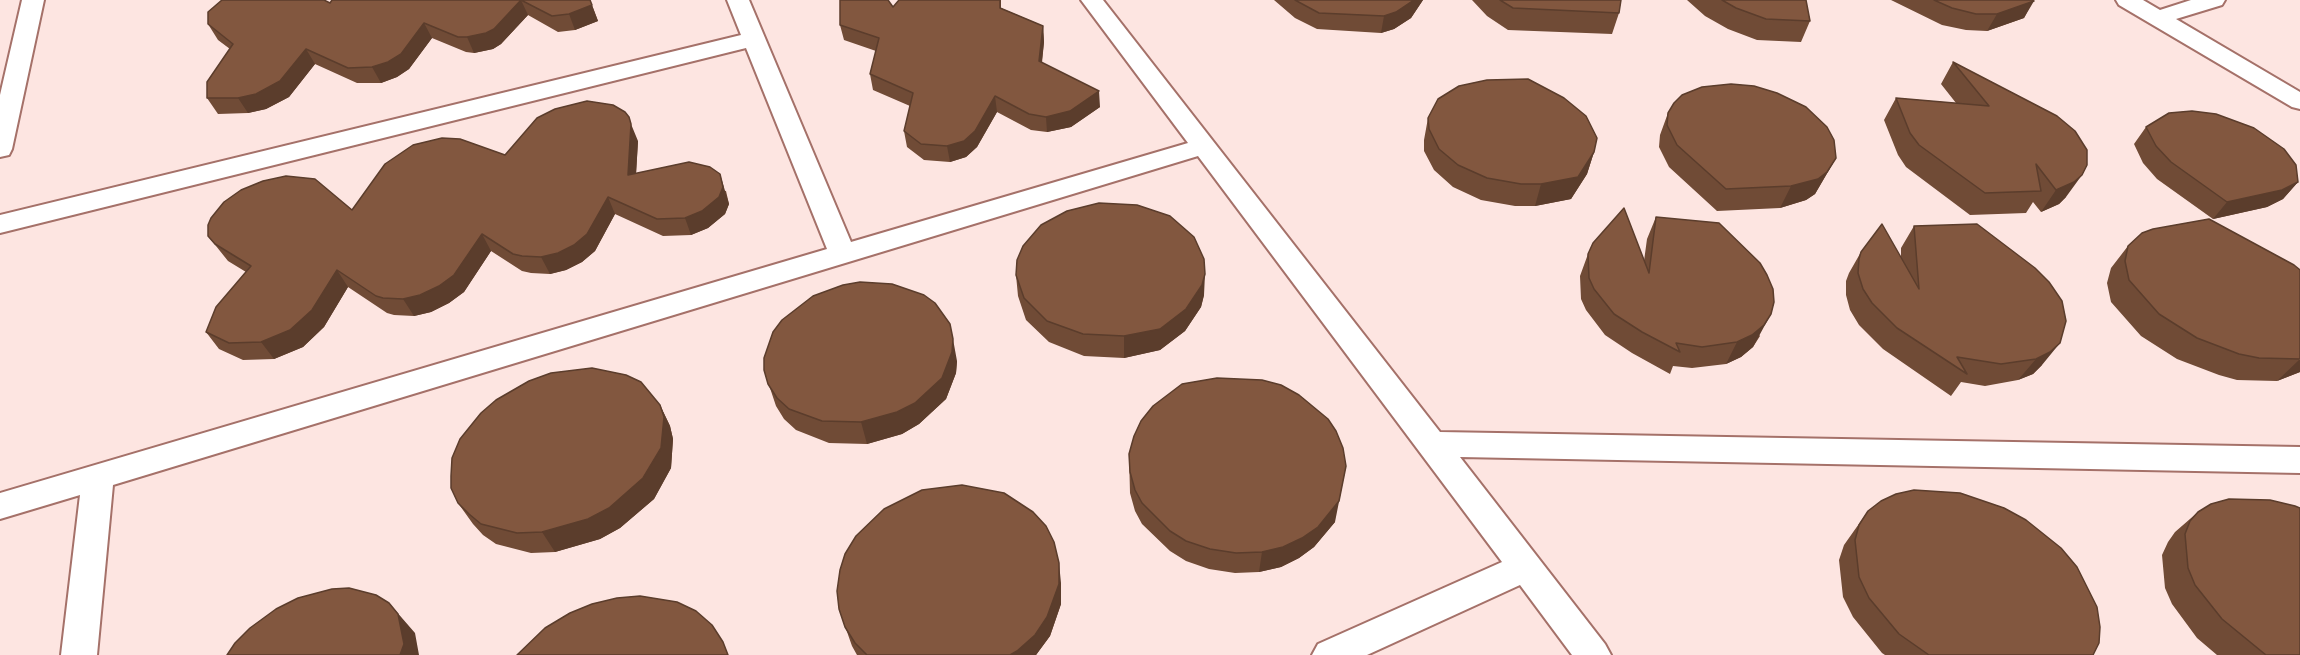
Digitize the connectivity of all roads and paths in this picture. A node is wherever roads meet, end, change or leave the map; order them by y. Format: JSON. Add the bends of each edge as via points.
{"nodes":[{"id":1,"x":33,"y":0,"type":"edge"},
{"id":2,"x":738,"y":0,"type":"edge"},
{"id":3,"x":1092,"y":0,"type":"edge"},
{"id":4,"x":2127,"y":0,"type":"edge"},
{"id":5,"x":2214,"y":0,"type":"edge"},
{"id":6,"x":2157,"y":18,"type":"junction"},
{"id":7,"x":754,"y":39,"type":"junction"},
{"id":8,"x":2300,"y":102,"type":"edge"},
{"id":9,"x":1204,"y":146,"type":"junction"},
{"id":10,"x":0,"y":149,"type":"edge"},
{"id":11,"x":0,"y":224,"type":"edge"},
{"id":12,"x":843,"y":254,"type":"junction"},
{"id":13,"x":1431,"y":444,"type":"junction"},
{"id":14,"x":2300,"y":459,"type":"edge"},
{"id":15,"x":99,"y":477,"type":"junction"},
{"id":16,"x":0,"y":506,"type":"edge"},
{"id":17,"x":1526,"y":567,"type":"junction"},
{"id":18,"x":79,"y":655,"type":"edge"},
{"id":19,"x":1330,"y":655,"type":"edge"},
{"id":20,"x":1593,"y":655,"type":"edge"}],
"edges":[{"from":1,"to":10,"type":"lane"},
{"from":2,"to":7,"type":"lane"},
{"from":3,"to":9,"type":"lane"},
{"from":4,"to":6,"type":"lane"},
{"from":5,"to":6,"type":"lane"},
{"from":6,"to":8,"type":"lane"},
{"from":7,"to":11,"type":"lane"},
{"from":7,"to":12,"type":"lane"},
{"from":9,"to":12,"type":"lane"},
{"from":9,"to":13,"type":"lane"},
{"from":12,"to":15,"type":"lane"},
{"from":13,"to":14,"type":"lane"},
{"from":13,"to":17,"type":"lane"},
{"from":15,"to":16,"type":"lane"},
{"from":15,"to":18,"type":"lane"},
{"from":17,"to":19,"type":"lane"},
{"from":17,"to":20,"type":"lane"}]}
